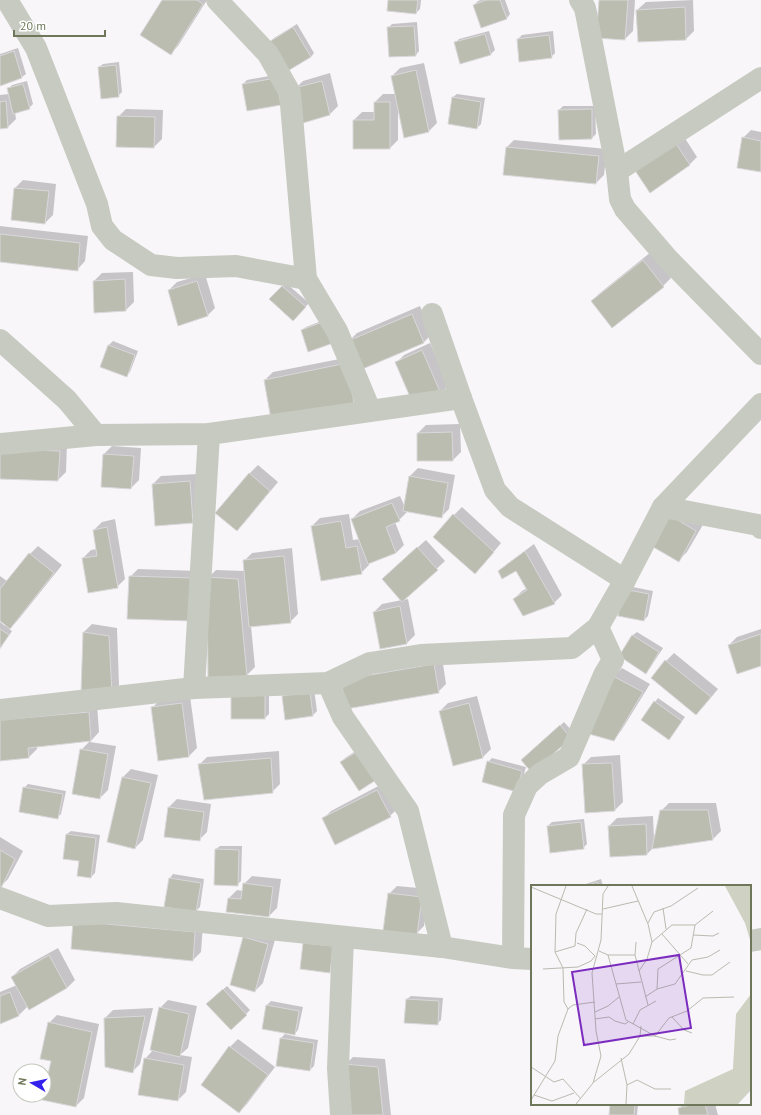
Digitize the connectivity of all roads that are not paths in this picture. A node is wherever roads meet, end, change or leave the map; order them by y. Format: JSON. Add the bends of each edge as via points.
{"nodes":[{"id":1,"x":8,"y":0,"type":"edge"},
{"id":2,"x":217,"y":0,"type":"edge"},
{"id":3,"x":580,"y":0,"type":"edge"},
{"id":4,"x":761,"y":78,"type":"edge"},
{"id":5,"x":616,"y":170,"type":"junction"},
{"id":6,"x":306,"y":279,"type":"junction"},
{"id":7,"x":432,"y":314,"type":"dead end"},
{"id":8,"x":0,"y":340,"type":"edge"},
{"id":9,"x":761,"y":354,"type":"edge"},
{"id":10,"x":461,"y":398,"type":"junction"},
{"id":11,"x":761,"y":404,"type":"edge"},
{"id":12,"x":370,"y":410,"type":"junction"},
{"id":13,"x":209,"y":434,"type":"junction"},
{"id":14,"x":96,"y":435,"type":"junction"},
{"id":15,"x":0,"y":444,"type":"edge"},
{"id":16,"x":663,"y":507,"type":"junction"},
{"id":17,"x":760,"y":520,"type":"edge"},
{"id":18,"x":625,"y":580,"type":"junction"},
{"id":19,"x":598,"y":628,"type":"junction"},
{"id":20,"x":328,"y":682,"type":"junction"},
{"id":21,"x":194,"y":688,"type":"junction"},
{"id":22,"x":0,"y":710,"type":"edge"},
{"id":23,"x":0,"y":898,"type":"edge"},
{"id":24,"x":344,"y":937,"type":"junction"},
{"id":25,"x":761,"y":939,"type":"edge"},
{"id":26,"x":751,"y":941,"type":"edge"},
{"id":27,"x":442,"y":947,"type":"junction"},
{"id":28,"x":523,"y":959,"type":"edge"},
{"id":29,"x":341,"y":1115,"type":"edge"}],
"edges":[{"from":1,"to":6,"type":"street","via":[[36,48],[97,204],[102,226],[113,240],[152,265],[177,268],[236,266]]},
{"from":2,"to":6,"type":"street","via":[[268,54],[290,93]]},
{"from":3,"to":5,"type":"street","via":[[585,8]]},
{"from":4,"to":5,"type":"street"},
{"from":5,"to":9,"type":"street","via":[[620,199],[625,209],[667,258]]},
{"from":6,"to":12,"type":"street","via":[[337,331]]},
{"from":7,"to":10,"type":"street"},
{"from":8,"to":14,"type":"street","via":[[67,400]]},
{"from":10,"to":12,"type":"street"},
{"from":10,"to":18,"type":"street","via":[[495,490],[510,507]]},
{"from":11,"to":16,"type":"street"},
{"from":12,"to":13,"type":"street"},
{"from":13,"to":14,"type":"street"},
{"from":13,"to":21,"type":"street"},
{"from":14,"to":15,"type":"street"},
{"from":16,"to":17,"type":"street"},
{"from":16,"to":18,"type":"street"},
{"from":18,"to":19,"type":"street"},
{"from":19,"to":20,"type":"street","via":[[572,648],[421,655],[370,664]]},
{"from":19,"to":28,"type":"street","via":[[613,660],[569,757],[540,774],[527,786],[514,815]]},
{"from":20,"to":21,"type":"street"},
{"from":20,"to":27,"type":"street","via":[[343,716],[408,811]]},
{"from":21,"to":22,"type":"street"},
{"from":23,"to":24,"type":"street","via":[[48,916],[116,913]]},
{"from":24,"to":27,"type":"street"},
{"from":24,"to":29,"type":"street","via":[[338,1068]]},
{"from":25,"to":26,"type":"street"},
{"from":27,"to":28,"type":"street"}]}
